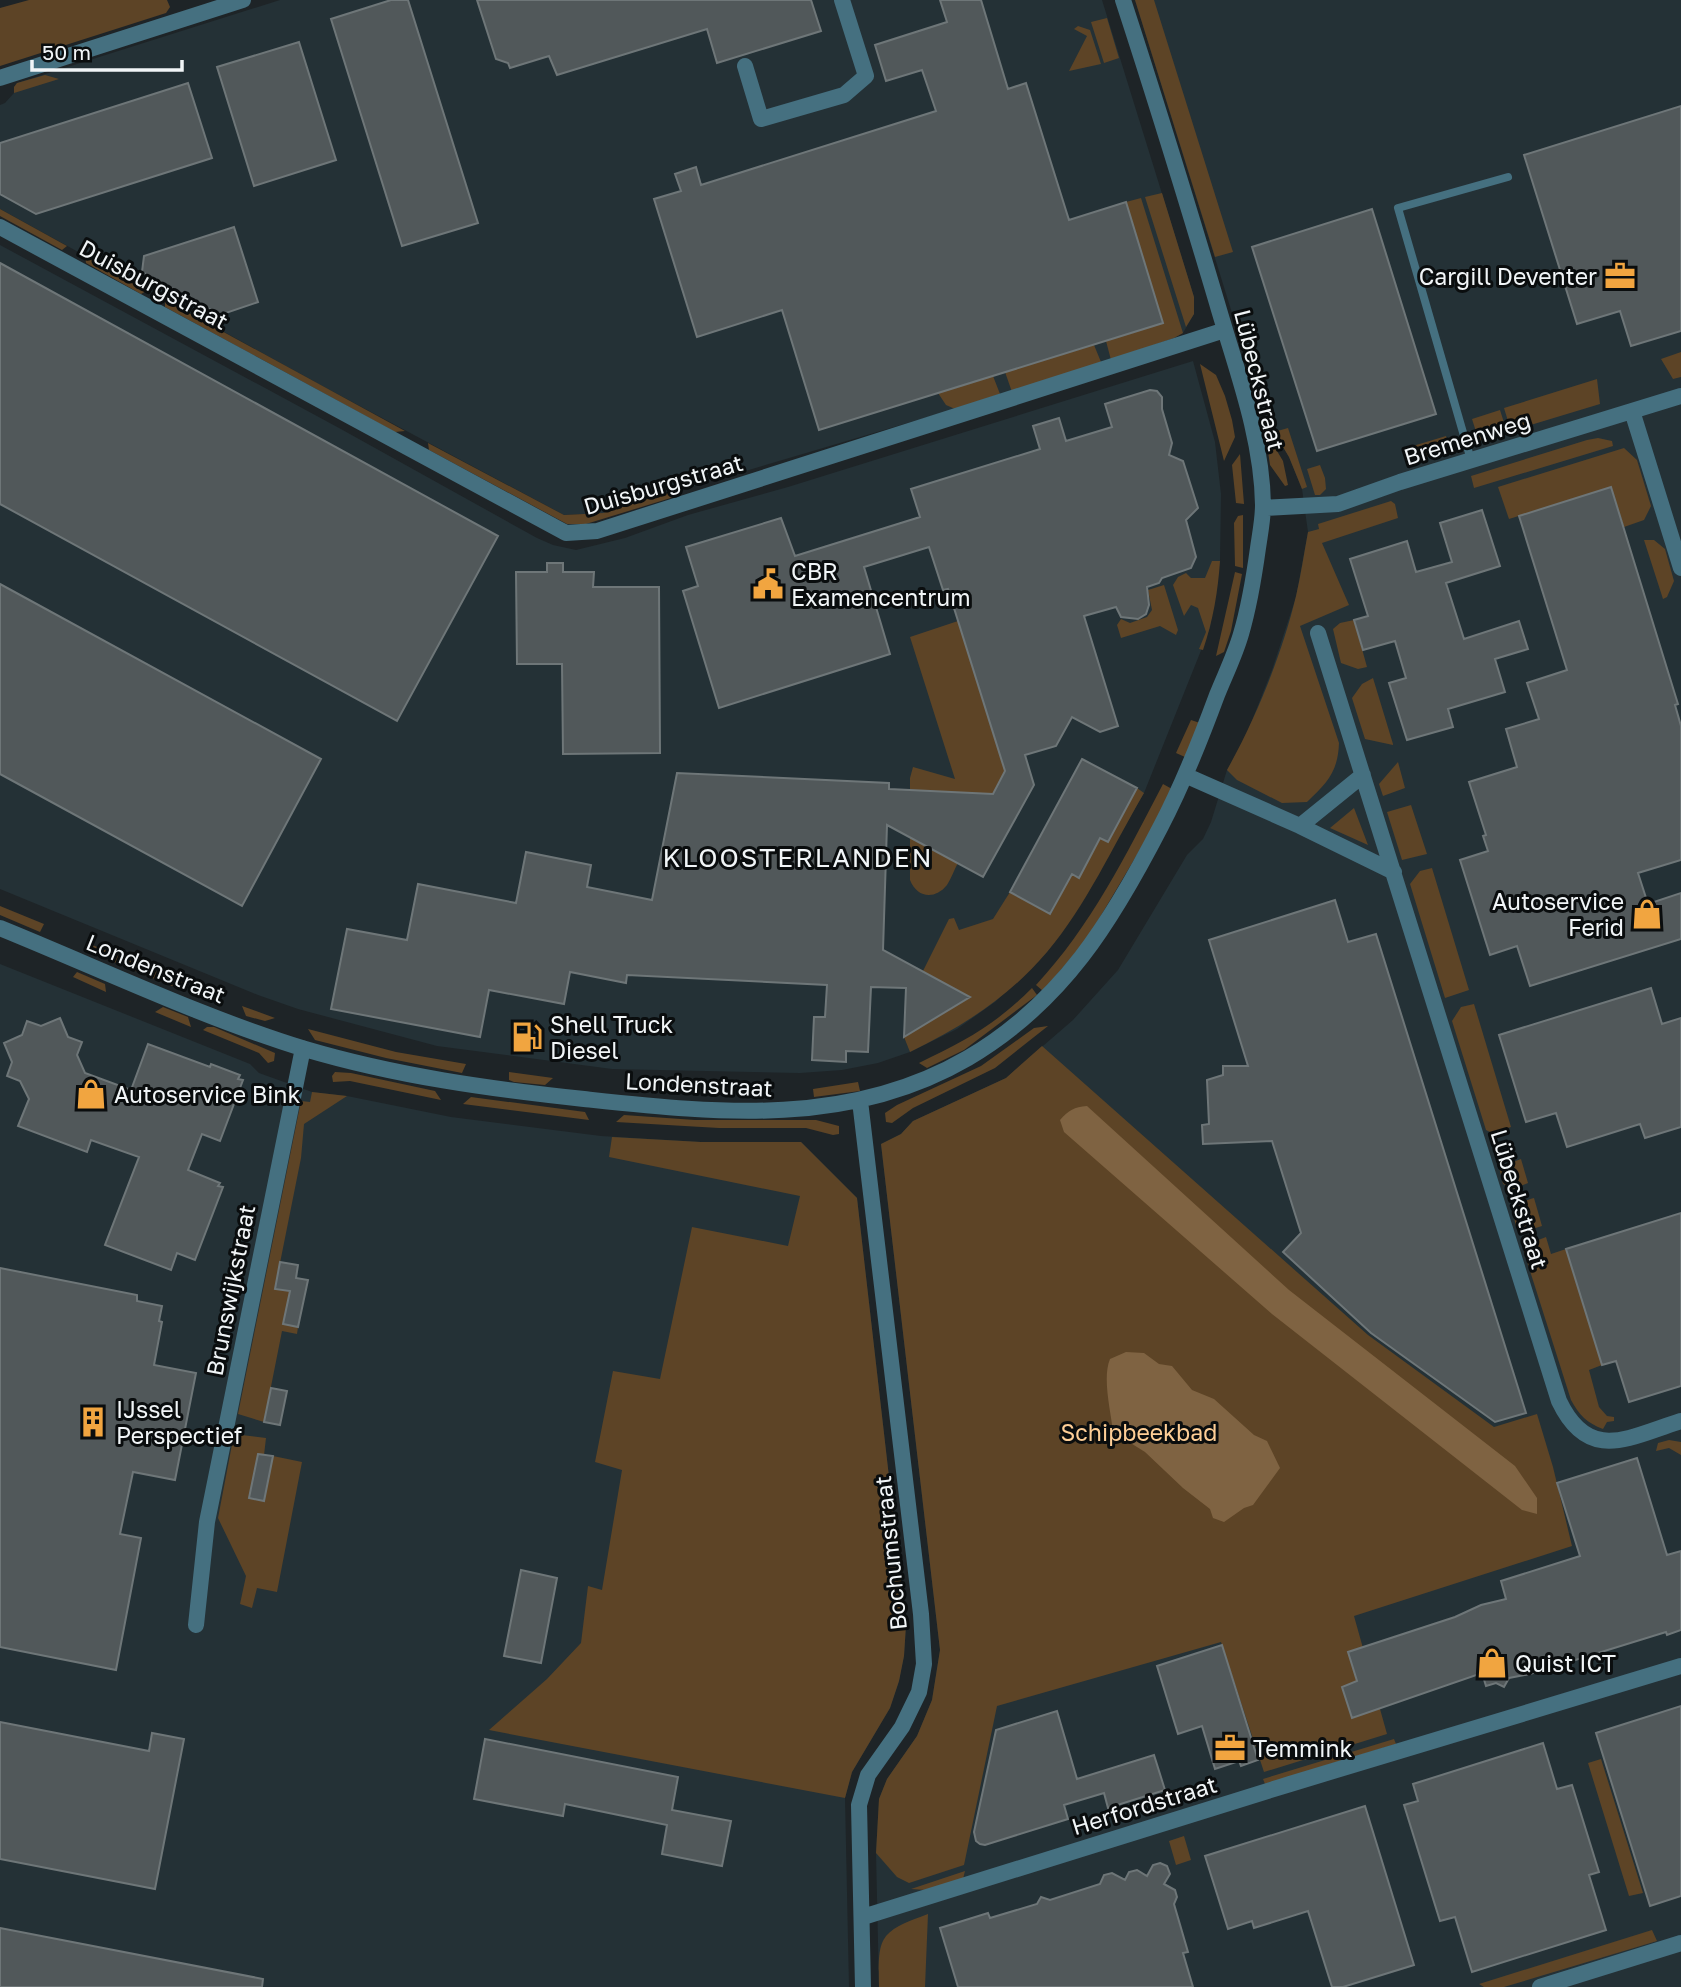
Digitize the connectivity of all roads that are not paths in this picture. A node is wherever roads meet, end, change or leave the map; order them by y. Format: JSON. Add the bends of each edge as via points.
{"nodes":[{"id":1,"x":243,"y":0,"type":"edge"},
{"id":2,"x":842,"y":0,"type":"edge"},
{"id":3,"x":1123,"y":0,"type":"edge"},
{"id":4,"x":745,"y":66,"type":"dead end"},
{"id":5,"x":0,"y":78,"type":"edge"},
{"id":6,"x":1507,"y":177,"type":"dead end"},
{"id":7,"x":0,"y":227,"type":"edge"},
{"id":8,"x":1225,"y":330,"type":"junction"},
{"id":9,"x":1681,"y":396,"type":"edge"},
{"id":10,"x":1632,"y":411,"type":"junction"},
{"id":11,"x":1471,"y":460,"type":"junction"},
{"id":12,"x":1263,"y":508,"type":"junction"},
{"id":13,"x":1681,"y":568,"type":"edge"},
{"id":14,"x":1318,"y":633,"type":"dead end"},
{"id":15,"x":1363,"y":775,"type":"junction"},
{"id":16,"x":1187,"y":776,"type":"junction"},
{"id":17,"x":1300,"y":826,"type":"junction"},
{"id":18,"x":1394,"y":872,"type":"junction"},
{"id":19,"x":0,"y":928,"type":"edge"},
{"id":20,"x":303,"y":1048,"type":"junction"},
{"id":21,"x":860,"y":1101,"type":"junction"},
{"id":22,"x":1681,"y":1421,"type":"edge"},
{"id":23,"x":196,"y":1625,"type":"dead end"},
{"id":24,"x":1681,"y":1665,"type":"edge"},
{"id":25,"x":863,"y":1917,"type":"junction"},
{"id":26,"x":1681,"y":1943,"type":"edge"},
{"id":27,"x":863,"y":1987,"type":"edge"},
{"id":28,"x":1540,"y":1987,"type":"edge"}],
"edges":[{"from":1,"to":5,"type":"street"},
{"from":2,"to":4,"type":"street","via":[[866,76],[844,95],[761,119]]},
{"from":3,"to":8,"type":"street","name":"Lübeckstraat"},
{"from":6,"to":11,"type":"lane","via":[[1398,208]]},
{"from":7,"to":8,"type":"street","name":"Duisburgstraat","via":[[566,533],[597,531]]},
{"from":8,"to":12,"type":"street","name":"Lübeckstraat","via":[[1256,434]]},
{"from":9,"to":10,"type":"street","name":"Bremenweg"},
{"from":10,"to":11,"type":"street","name":"Bremenweg"},
{"from":10,"to":13,"type":"street"},
{"from":11,"to":12,"type":"street","name":"Bremenweg","via":[[1338,504]]},
{"from":12,"to":16,"type":"street","name":"Lübeckstraat","via":[[1241,635]]},
{"from":14,"to":15,"type":"street","name":"Lübeckstraat"},
{"from":15,"to":17,"type":"street"},
{"from":15,"to":18,"type":"street","name":"Lübeckstraat"},
{"from":16,"to":17,"type":"street"},
{"from":16,"to":21,"type":"street","name":"Londenstraat","via":[[1139,869],[1084,956],[1060,985],[971,1056],[909,1087]]},
{"from":17,"to":18,"type":"street"},
{"from":18,"to":22,"type":"street","name":"Lübeckstraat","via":[[1568,1420],[1580,1433],[1614,1442]]},
{"from":19,"to":20,"type":"street","name":"Londenstraat","via":[[213,1017]]},
{"from":20,"to":21,"type":"street","name":"Londenstraat","via":[[413,1076],[639,1105],[797,1111]]},
{"from":20,"to":23,"type":"street","name":"Brunswijkstraat","via":[[207,1522]]},
{"from":21,"to":25,"type":"street","name":"Bochumstraat","via":[[924,1664],[912,1708],[869,1775],[859,1805]]},
{"from":24,"to":25,"type":"street","name":"Herfordstraat"},
{"from":25,"to":27,"type":"street","name":"Bochumstraat"},
{"from":26,"to":28,"type":"street"}]}
